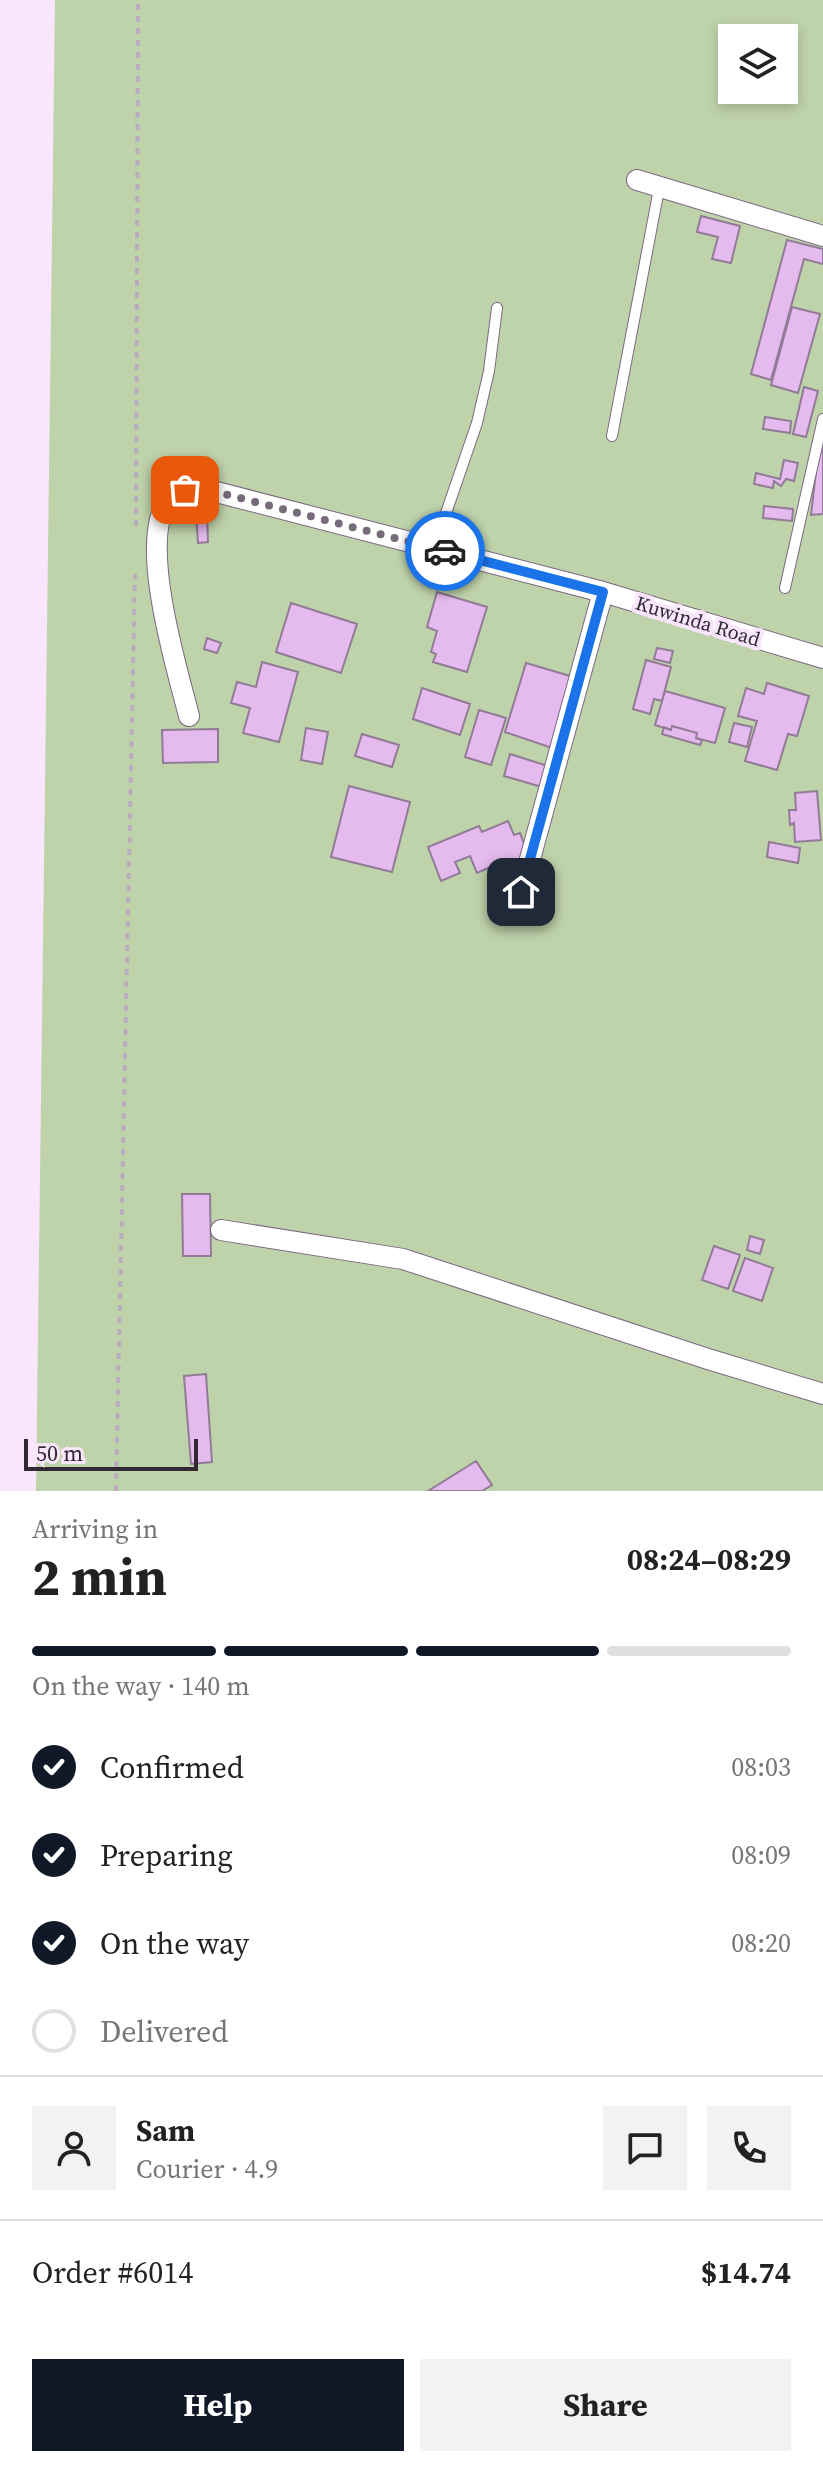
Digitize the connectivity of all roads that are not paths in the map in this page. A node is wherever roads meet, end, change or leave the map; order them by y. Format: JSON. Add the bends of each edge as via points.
{"nodes":[{"id":1,"x":637,"y":180,"type":"dead end"},
{"id":2,"x":659,"y":189,"type":"junction"},
{"id":3,"x":823,"y":236,"type":"edge"},
{"id":4,"x":497,"y":308,"type":"dead end"},
{"id":5,"x":823,"y":419,"type":"edge"},
{"id":6,"x":612,"y":436,"type":"dead end"},
{"id":7,"x":434,"y":548,"type":"junction"},
{"id":8,"x":785,"y":588,"type":"dead end"},
{"id":9,"x":603,"y":592,"type":"junction"},
{"id":10,"x":823,"y":658,"type":"edge"},
{"id":11,"x":189,"y":716,"type":"dead end"},
{"id":12,"x":521,"y":892,"type":"dead end"},
{"id":13,"x":221,"y":1230,"type":"dead end"},
{"id":14,"x":823,"y":1394,"type":"edge"}],
"edges":[{"from":1,"to":2,"type":"street"},
{"from":2,"to":3,"type":"street"},
{"from":2,"to":6,"type":"lane"},
{"from":4,"to":7,"type":"lane","via":[[477,423]]},
{"from":5,"to":8,"type":"lane"},
{"from":7,"to":9,"type":"street","name":"Kuwinda Road"},
{"from":7,"to":11,"type":"street","name":"Kuwinda Road","via":[[201,488],[171,497],[160,514],[156,538],[164,613]]},
{"from":9,"to":10,"type":"street","name":"Kuwinda Road"},
{"from":9,"to":12,"type":"street"},
{"from":13,"to":14,"type":"street","via":[[403,1259]]}]}
